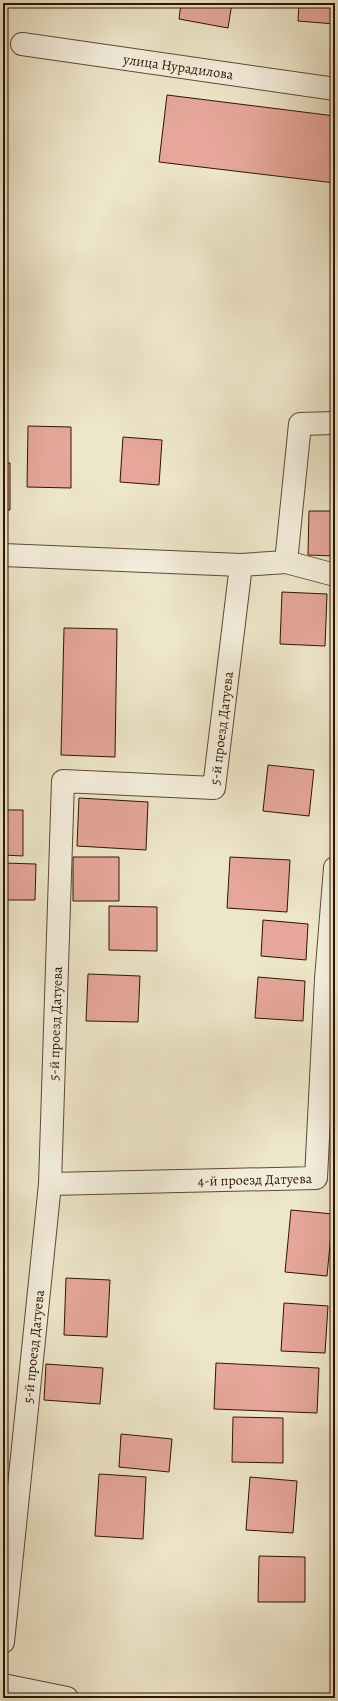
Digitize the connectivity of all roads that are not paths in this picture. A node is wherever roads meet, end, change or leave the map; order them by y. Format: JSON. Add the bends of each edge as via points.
{"nodes":[{"id":1,"x":22,"y":44,"type":"dead end"},
{"id":2,"x":335,"y":89,"type":"edge"},
{"id":3,"x":335,"y":423,"type":"edge"},
{"id":4,"x":3,"y":555,"type":"edge"},
{"id":5,"x":286,"y":562,"type":"junction"},
{"id":6,"x":241,"y":565,"type":"junction"},
{"id":7,"x":335,"y":575,"type":"edge"},
{"id":8,"x":335,"y":868,"type":"edge"},
{"id":9,"x":50,"y":1184,"type":"junction"},
{"id":10,"x":3,"y":1642,"type":"edge"},
{"id":11,"x":3,"y":1685,"type":"edge"},
{"id":12,"x":67,"y":1698,"type":"edge"}],
"edges":[{"from":1,"to":2,"type":"street","name":"улица Нурадилова"},
{"from":3,"to":5,"type":"street","via":[[300,424]]},
{"from":4,"to":6,"type":"street"},
{"from":5,"to":6,"type":"street"},
{"from":5,"to":7,"type":"street"},
{"from":6,"to":9,"type":"street","name":"5-й проезд Датуева","via":[[214,788],[63,780]]},
{"from":8,"to":9,"type":"street","name":"4-й проезд Датуева","via":[[326,979],[316,1178]]},
{"from":9,"to":10,"type":"street","name":"5-й проезд Датуева"},
{"from":11,"to":12,"type":"street"}]}
